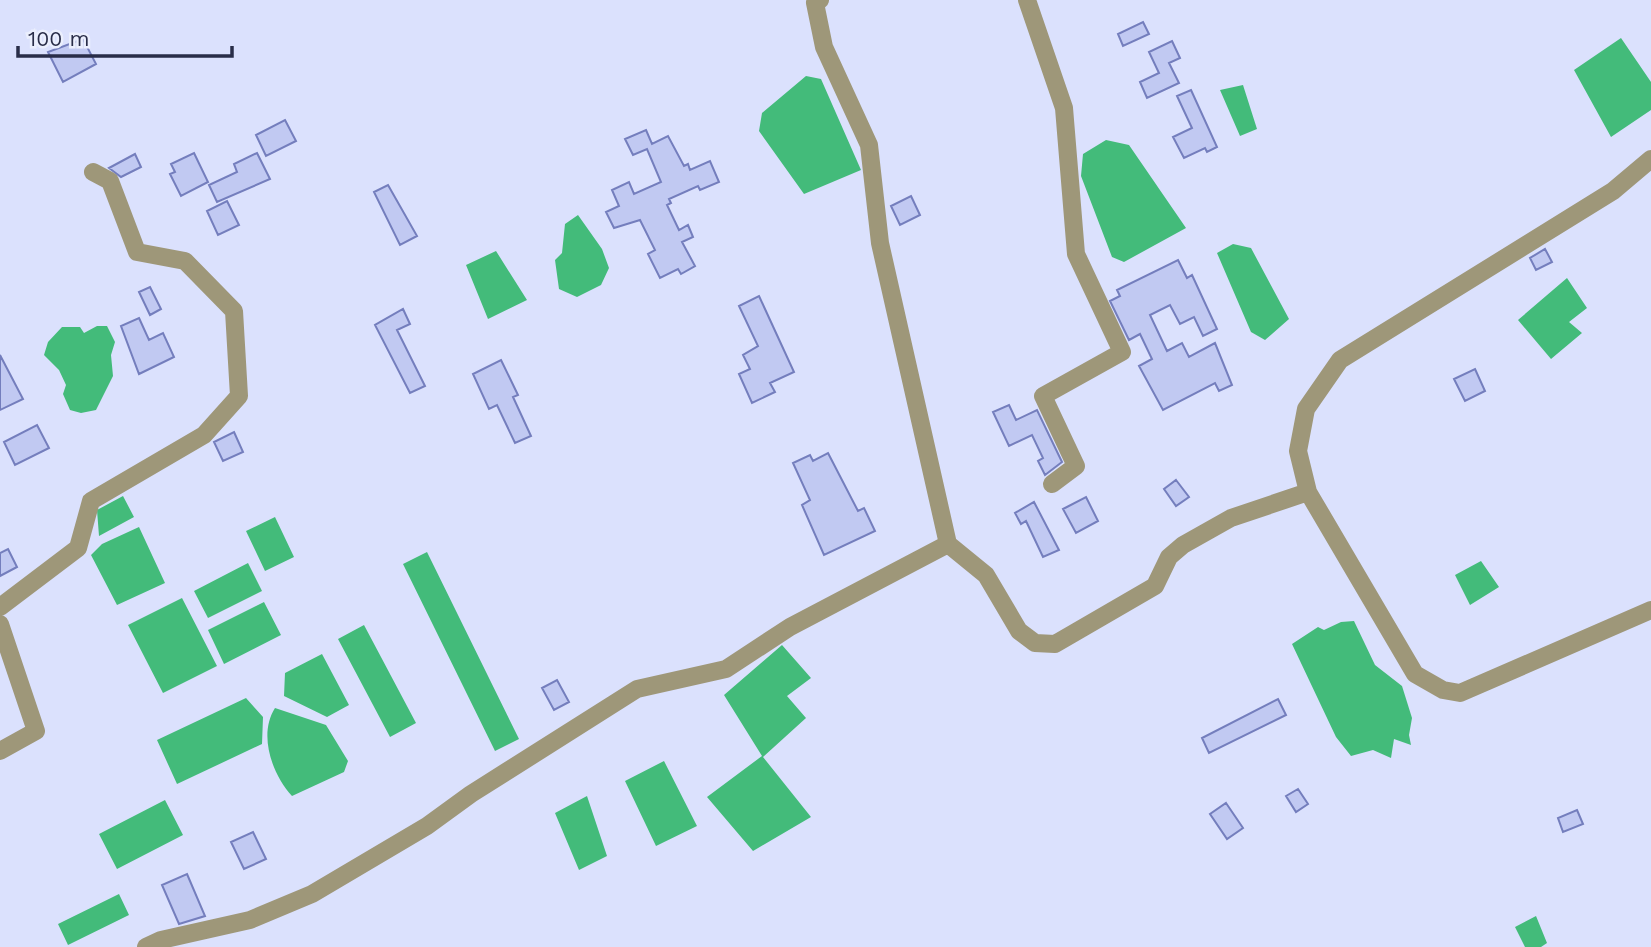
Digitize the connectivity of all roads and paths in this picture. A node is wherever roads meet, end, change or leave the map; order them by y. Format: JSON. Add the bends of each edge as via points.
{"nodes":[{"id":1,"x":820,"y":0,"type":"edge"},
{"id":2,"x":1027,"y":0,"type":"edge"},
{"id":3,"x":1651,"y":159,"type":"edge"},
{"id":4,"x":93,"y":172,"type":"dead end"},
{"id":5,"x":1052,"y":484,"type":"dead end"},
{"id":6,"x":1308,"y":492,"type":"junction"},
{"id":7,"x":948,"y":544,"type":"junction"},
{"id":8,"x":0,"y":607,"type":"edge"},
{"id":9,"x":1651,"y":610,"type":"edge"},
{"id":10,"x":0,"y":624,"type":"edge"},
{"id":11,"x":0,"y":751,"type":"edge"},
{"id":12,"x":146,"y":947,"type":"edge"}],
"edges":[{"from":1,"to":7,"type":"street","via":[[815,3],[824,47],[869,145],[880,243]]},
{"from":2,"to":5,"type":"street","via":[[1064,107],[1076,254],[1122,352],[1043,396],[1076,466]]},
{"from":3,"to":6,"type":"street","via":[[1613,191],[1340,360],[1306,409],[1297,451]]},
{"from":4,"to":8,"type":"street","via":[[110,181],[137,252],[185,261],[234,311],[239,396],[204,435],[91,501],[78,548]]},
{"from":6,"to":7,"type":"street","via":[[1231,519],[1182,545],[1168,557],[1155,586],[1055,644],[1035,643],[1019,631],[986,575]]},
{"from":6,"to":9,"type":"street","via":[[1415,674],[1443,690],[1460,693]]},
{"from":7,"to":12,"type":"street","via":[[790,627],[726,669],[637,689],[427,826],[312,894],[250,920]]},
{"from":10,"to":11,"type":"street","via":[[36,731]]}]}
